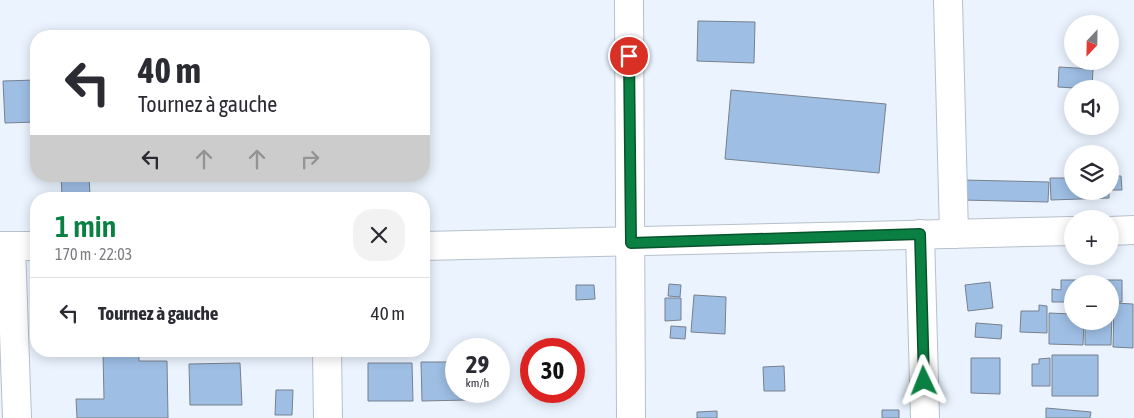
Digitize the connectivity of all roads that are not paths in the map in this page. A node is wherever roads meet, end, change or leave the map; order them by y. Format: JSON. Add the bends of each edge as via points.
{"nodes":[{"id":1,"x":629,"y":0,"type":"edge"},
{"id":2,"x":948,"y":0,"type":"edge"},
{"id":3,"x":1134,"y":230,"type":"edge"},
{"id":4,"x":1064,"y":231,"type":"edge"},
{"id":5,"x":1119,"y":231,"type":"edge"},
{"id":6,"x":920,"y":234,"type":"junction"},
{"id":7,"x":954,"y":234,"type":"junction"},
{"id":8,"x":631,"y":243,"type":"junction"},
{"id":9,"x":16,"y":246,"type":"edge"},
{"id":10,"x":430,"y":246,"type":"edge"},
{"id":11,"x":328,"y":357,"type":"edge"},
{"id":12,"x":17,"y":418,"type":"edge"},
{"id":13,"x":328,"y":418,"type":"edge"},
{"id":14,"x":631,"y":418,"type":"edge"},
{"id":15,"x":925,"y":418,"type":"edge"}],
"edges":[{"from":1,"to":8,"type":"main road"},
{"from":2,"to":7,"type":"main road"},
{"from":3,"to":5,"type":"main road"},
{"from":4,"to":7,"type":"main road"},
{"from":6,"to":7,"type":"main road"},
{"from":6,"to":8,"type":"main road"},
{"from":6,"to":15,"type":"main road"},
{"from":8,"to":10,"type":"main road"},
{"from":8,"to":14,"type":"main road"},
{"from":9,"to":12,"type":"main road"},
{"from":11,"to":13,"type":"main road"}]}
